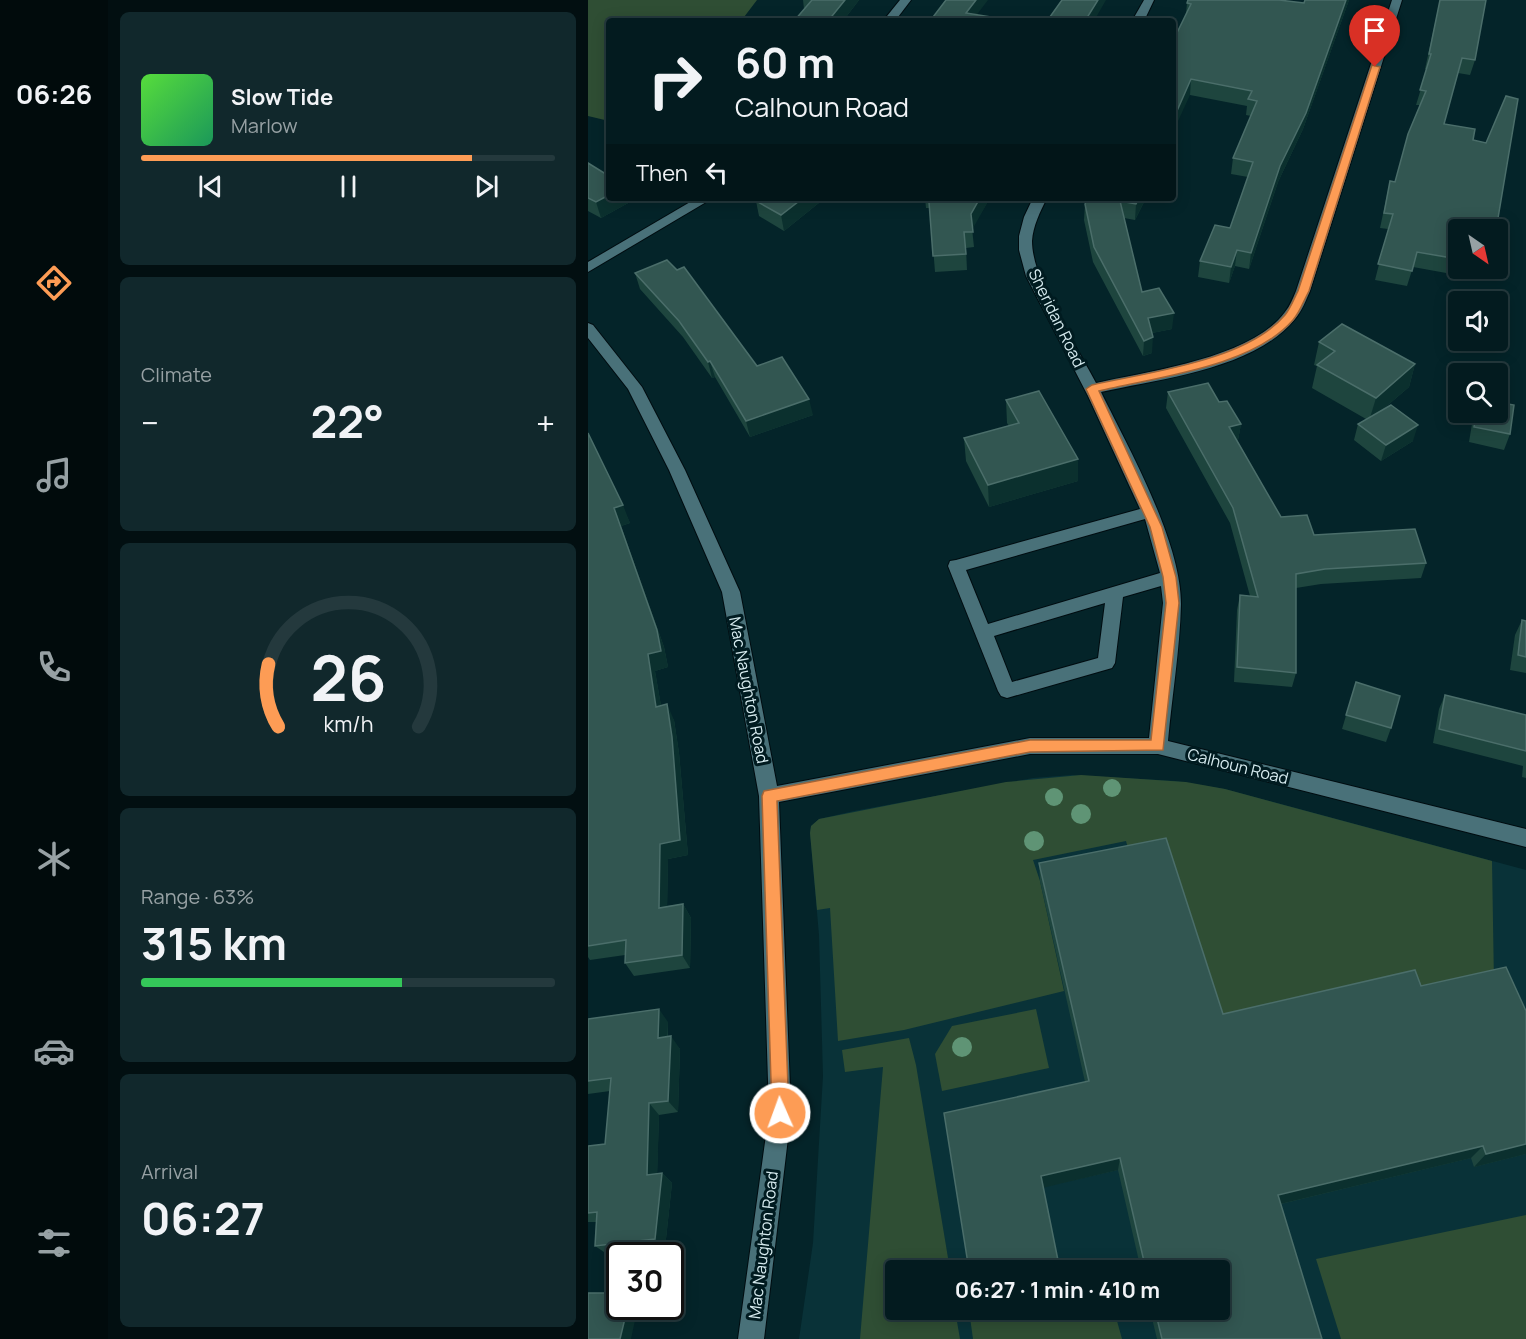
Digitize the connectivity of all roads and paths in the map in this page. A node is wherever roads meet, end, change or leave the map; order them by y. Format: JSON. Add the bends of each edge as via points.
{"nodes":[{"id":1,"x":906,"y":0,"type":"edge"},
{"id":2,"x":1149,"y":0,"type":"edge"},
{"id":3,"x":1397,"y":0,"type":"edge"},
{"id":4,"x":891,"y":18,"type":"edge"},
{"id":5,"x":1140,"y":18,"type":"edge"},
{"id":6,"x":701,"y":201,"type":"edge"},
{"id":7,"x":1038,"y":201,"type":"edge"},
{"id":8,"x":588,"y":268,"type":"edge"},
{"id":9,"x":588,"y":328,"type":"edge"},
{"id":10,"x":1092,"y":389,"type":"junction"},
{"id":11,"x":1150,"y":512,"type":"junction"},
{"id":12,"x":1169,"y":577,"type":"junction"},
{"id":13,"x":1115,"y":594,"type":"junction"},
{"id":14,"x":982,"y":633,"type":"junction"},
{"id":15,"x":1158,"y":746,"type":"junction"},
{"id":16,"x":769,"y":796,"type":"junction"},
{"id":17,"x":1526,"y":838,"type":"edge"},
{"id":18,"x":751,"y":1339,"type":"edge"}],
"edges":[{"from":1,"to":4,"type":"street"},
{"from":2,"to":5,"type":"street"},
{"from":3,"to":10,"type":"street","via":[[1303,291],[1289,317],[1260,342],[1221,359]]},
{"from":6,"to":8,"type":"street"},
{"from":7,"to":10,"type":"street","name":"Sheridan Road","via":[[1026,233],[1026,252],[1035,278]]},
{"from":9,"to":16,"type":"street","name":"Mac Naughton Road","via":[[634,387],[677,470],[731,592]]},
{"from":10,"to":11,"type":"street","name":"Sheridan Road"},
{"from":11,"to":12,"type":"street","name":"Sheridan Road"},
{"from":11,"to":14,"type":"street","via":[[956,566]]},
{"from":12,"to":13,"type":"street"},
{"from":12,"to":15,"type":"street","name":"Sheridan Road","via":[[1172,603]]},
{"from":13,"to":14,"type":"street"},
{"from":13,"to":14,"type":"street","via":[[1106,663],[1007,691]]},
{"from":15,"to":16,"type":"street","name":"Calhoun Road","via":[[1030,746]]},
{"from":15,"to":17,"type":"street","name":"Calhoun Road"},
{"from":16,"to":18,"type":"street","name":"Mac Naughton Road","via":[[780,1113]]}]}
